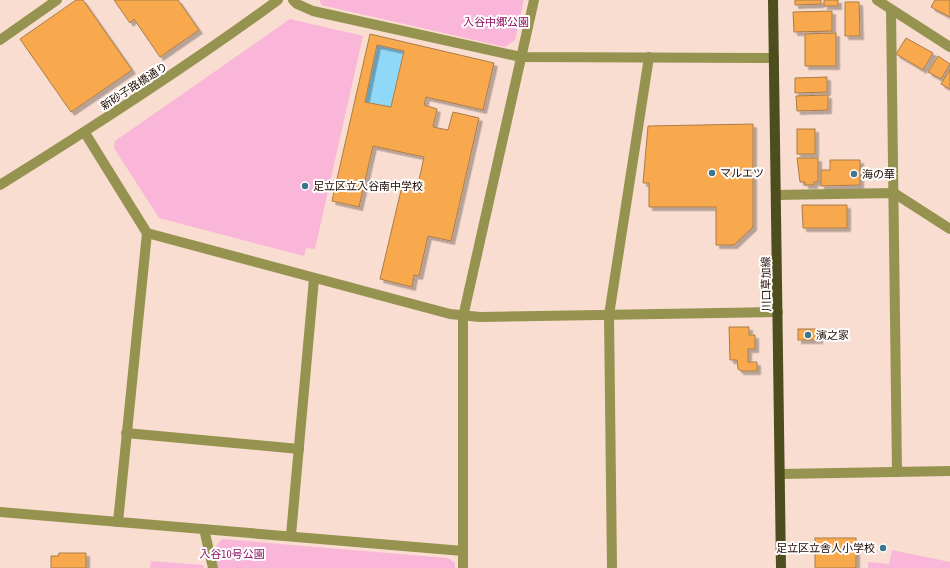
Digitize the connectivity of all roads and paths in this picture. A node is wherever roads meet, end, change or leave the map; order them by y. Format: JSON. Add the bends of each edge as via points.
{"nodes":[{"id":1,"x":57,"y":0,"type":"edge"},
{"id":2,"x":278,"y":0,"type":"edge"},
{"id":3,"x":293,"y":0,"type":"edge"},
{"id":4,"x":534,"y":0,"type":"edge"},
{"id":5,"x":773,"y":0,"type":"edge"},
{"id":6,"x":877,"y":0,"type":"edge"},
{"id":7,"x":891,"y":10,"type":"junction"},
{"id":8,"x":0,"y":40,"type":"edge"},
{"id":9,"x":950,"y":47,"type":"edge"},
{"id":10,"x":521,"y":57,"type":"junction"},
{"id":11,"x":649,"y":57,"type":"junction"},
{"id":12,"x":774,"y":58,"type":"junction"},
{"id":13,"x":85,"y":133,"type":"junction"},
{"id":14,"x":0,"y":185,"type":"edge"},
{"id":15,"x":894,"y":193,"type":"junction"},
{"id":16,"x":776,"y":195,"type":"junction"},
{"id":17,"x":950,"y":228,"type":"edge"},
{"id":18,"x":147,"y":233,"type":"junction"},
{"id":19,"x":314,"y":279,"type":"junction"},
{"id":20,"x":778,"y":312,"type":"junction"},
{"id":21,"x":609,"y":315,"type":"junction"},
{"id":22,"x":463,"y":316,"type":"junction"},
{"id":23,"x":126,"y":433,"type":"junction"},
{"id":24,"x":299,"y":449,"type":"junction"},
{"id":25,"x":950,"y":471,"type":"edge"},
{"id":26,"x":898,"y":472,"type":"junction"},
{"id":27,"x":780,"y":474,"type":"junction"},
{"id":28,"x":0,"y":512,"type":"edge"},
{"id":29,"x":118,"y":522,"type":"junction"},
{"id":30,"x":204,"y":529,"type":"junction"},
{"id":31,"x":290,"y":536,"type":"junction"},
{"id":32,"x":463,"y":551,"type":"junction"},
{"id":33,"x":212,"y":568,"type":"edge"},
{"id":34,"x":463,"y":568,"type":"edge"},
{"id":35,"x":612,"y":568,"type":"edge"},
{"id":36,"x":781,"y":568,"type":"edge"}],
"edges":[{"from":1,"to":8,"type":"street"},
{"from":2,"to":13,"type":"street","name":"新砂子路橋通り","via":[[213,48]]},
{"from":3,"to":10,"type":"street","via":[[313,11]]},
{"from":4,"to":10,"type":"street"},
{"from":5,"to":12,"type":"main road","name":"川口草加線"},
{"from":6,"to":7,"type":"street"},
{"from":7,"to":9,"type":"street"},
{"from":7,"to":15,"type":"street"},
{"from":10,"to":11,"type":"street"},
{"from":10,"to":22,"type":"street"},
{"from":11,"to":12,"type":"street"},
{"from":11,"to":21,"type":"street"},
{"from":12,"to":16,"type":"main road","name":"川口草加線"},
{"from":13,"to":14,"type":"street","name":"新砂子路橋通り"},
{"from":13,"to":18,"type":"street"},
{"from":15,"to":16,"type":"street"},
{"from":15,"to":17,"type":"street"},
{"from":15,"to":26,"type":"street"},
{"from":16,"to":20,"type":"main road","name":"川口草加線"},
{"from":18,"to":19,"type":"street"},
{"from":18,"to":23,"type":"street"},
{"from":19,"to":22,"type":"street"},
{"from":19,"to":24,"type":"street"},
{"from":20,"to":21,"type":"street"},
{"from":20,"to":27,"type":"main road","name":"川口草加線"},
{"from":21,"to":22,"type":"street"},
{"from":21,"to":35,"type":"street"},
{"from":22,"to":32,"type":"street"},
{"from":23,"to":24,"type":"street"},
{"from":23,"to":29,"type":"street"},
{"from":24,"to":31,"type":"street"},
{"from":25,"to":26,"type":"street"},
{"from":26,"to":27,"type":"street"},
{"from":27,"to":36,"type":"main road","name":"川口草加線"},
{"from":28,"to":29,"type":"street"},
{"from":29,"to":30,"type":"street"},
{"from":30,"to":31,"type":"street"},
{"from":30,"to":33,"type":"street"},
{"from":31,"to":32,"type":"street"},
{"from":32,"to":34,"type":"street"}]}
